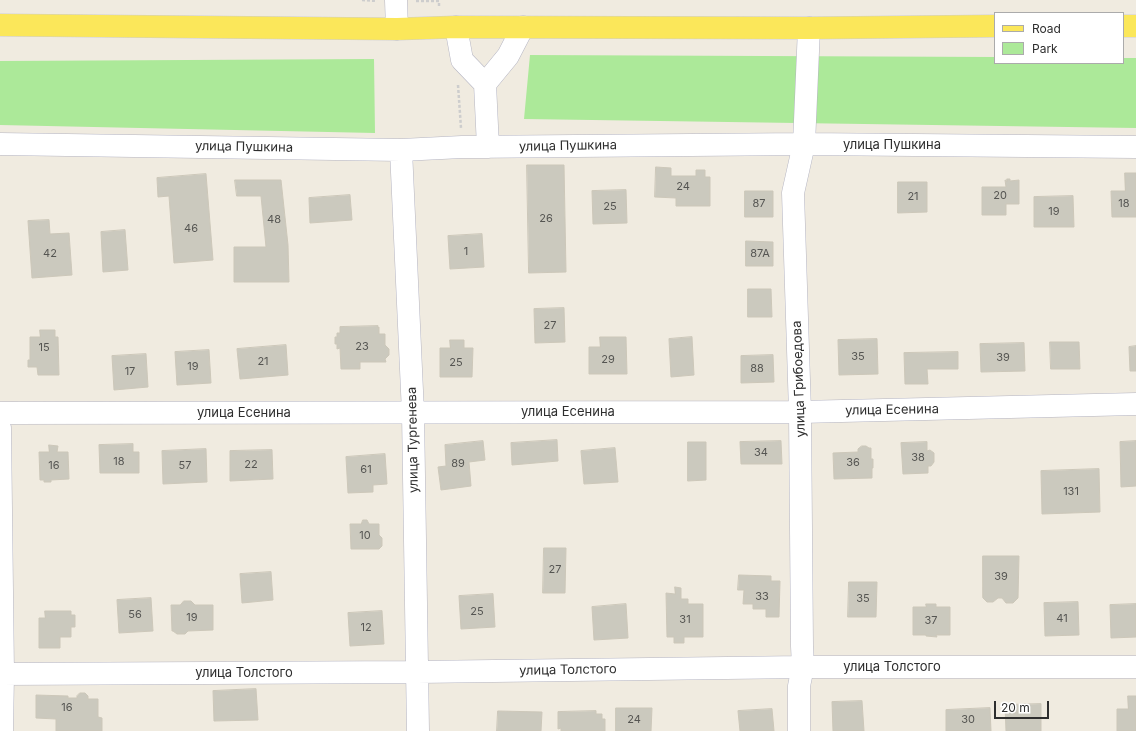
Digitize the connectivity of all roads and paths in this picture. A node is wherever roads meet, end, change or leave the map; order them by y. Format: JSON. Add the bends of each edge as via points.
{"nodes":[{"id":1,"x":396,"y":0,"type":"edge"},
{"id":2,"x":0,"y":25,"type":"edge"},
{"id":3,"x":994,"y":26,"type":"edge"},
{"id":4,"x":1124,"y":26,"type":"edge"},
{"id":5,"x":1136,"y":26,"type":"edge"},
{"id":6,"x":456,"y":27,"type":"junction"},
{"id":7,"x":397,"y":28,"type":"junction"},
{"id":8,"x":523,"y":28,"type":"junction"},
{"id":9,"x":809,"y":28,"type":"junction"},
{"id":10,"x":485,"y":84,"type":"junction"},
{"id":11,"x":0,"y":144,"type":"edge"},
{"id":12,"x":804,"y":144,"type":"junction"},
{"id":13,"x":488,"y":147,"type":"junction"},
{"id":14,"x":1136,"y":147,"type":"edge"},
{"id":15,"x":401,"y":150,"type":"junction"},
{"id":16,"x":1136,"y":404,"type":"edge"},
{"id":17,"x":800,"y":412,"type":"junction"},
{"id":18,"x":0,"y":413,"type":"edge"},
{"id":19,"x":413,"y":413,"type":"junction"},
{"id":20,"x":0,"y":428,"type":"edge"},
{"id":21,"x":803,"y":667,"type":"junction"},
{"id":22,"x":1136,"y":667,"type":"edge"},
{"id":23,"x":418,"y":672,"type":"junction"},
{"id":24,"x":2,"y":674,"type":"edge"},
{"id":25,"x":2,"y":731,"type":"edge"},
{"id":26,"x":418,"y":731,"type":"edge"},
{"id":27,"x":799,"y":731,"type":"edge"}],
"edges":[{"from":1,"to":7,"type":"street"},
{"from":2,"to":7,"type":"main road"},
{"from":3,"to":9,"type":"main road"},
{"from":4,"to":5,"type":"main road"},
{"from":6,"to":7,"type":"main road"},
{"from":6,"to":8,"type":"main road"},
{"from":6,"to":10,"type":"street","via":[[462,60]]},
{"from":8,"to":9,"type":"main road"},
{"from":8,"to":10,"type":"street","via":[[508,56]]},
{"from":9,"to":12,"type":"street","name":"улица Грибоедова"},
{"from":10,"to":13,"type":"street"},
{"from":11,"to":15,"type":"street","name":"улица Пушкина"},
{"from":12,"to":13,"type":"street","name":"улица Пушкина"},
{"from":12,"to":14,"type":"street","name":"улица Пушкина"},
{"from":12,"to":17,"type":"street","name":"улица Грибоедова","via":[[793,192]]},
{"from":13,"to":15,"type":"street","name":"улица Пушкина"},
{"from":15,"to":19,"type":"street","name":"улица Тургенева"},
{"from":16,"to":17,"type":"street","name":"улица Есенина"},
{"from":17,"to":19,"type":"street","name":"улица Есенина"},
{"from":17,"to":21,"type":"street","name":"улица Грибоедова"},
{"from":18,"to":19,"type":"street","name":"улица Есенина"},
{"from":19,"to":23,"type":"street","name":"улица Тургенева"},
{"from":20,"to":24,"type":"street"},
{"from":21,"to":22,"type":"street","name":"улица Толстого"},
{"from":21,"to":23,"type":"street","name":"улица Толстого"},
{"from":21,"to":27,"type":"street","name":"улица Грибоедова","via":[[799,686]]},
{"from":23,"to":24,"type":"street","name":"улица Толстого"},
{"from":23,"to":26,"type":"street","name":"улица Тургенева"},
{"from":24,"to":25,"type":"street"}]}
